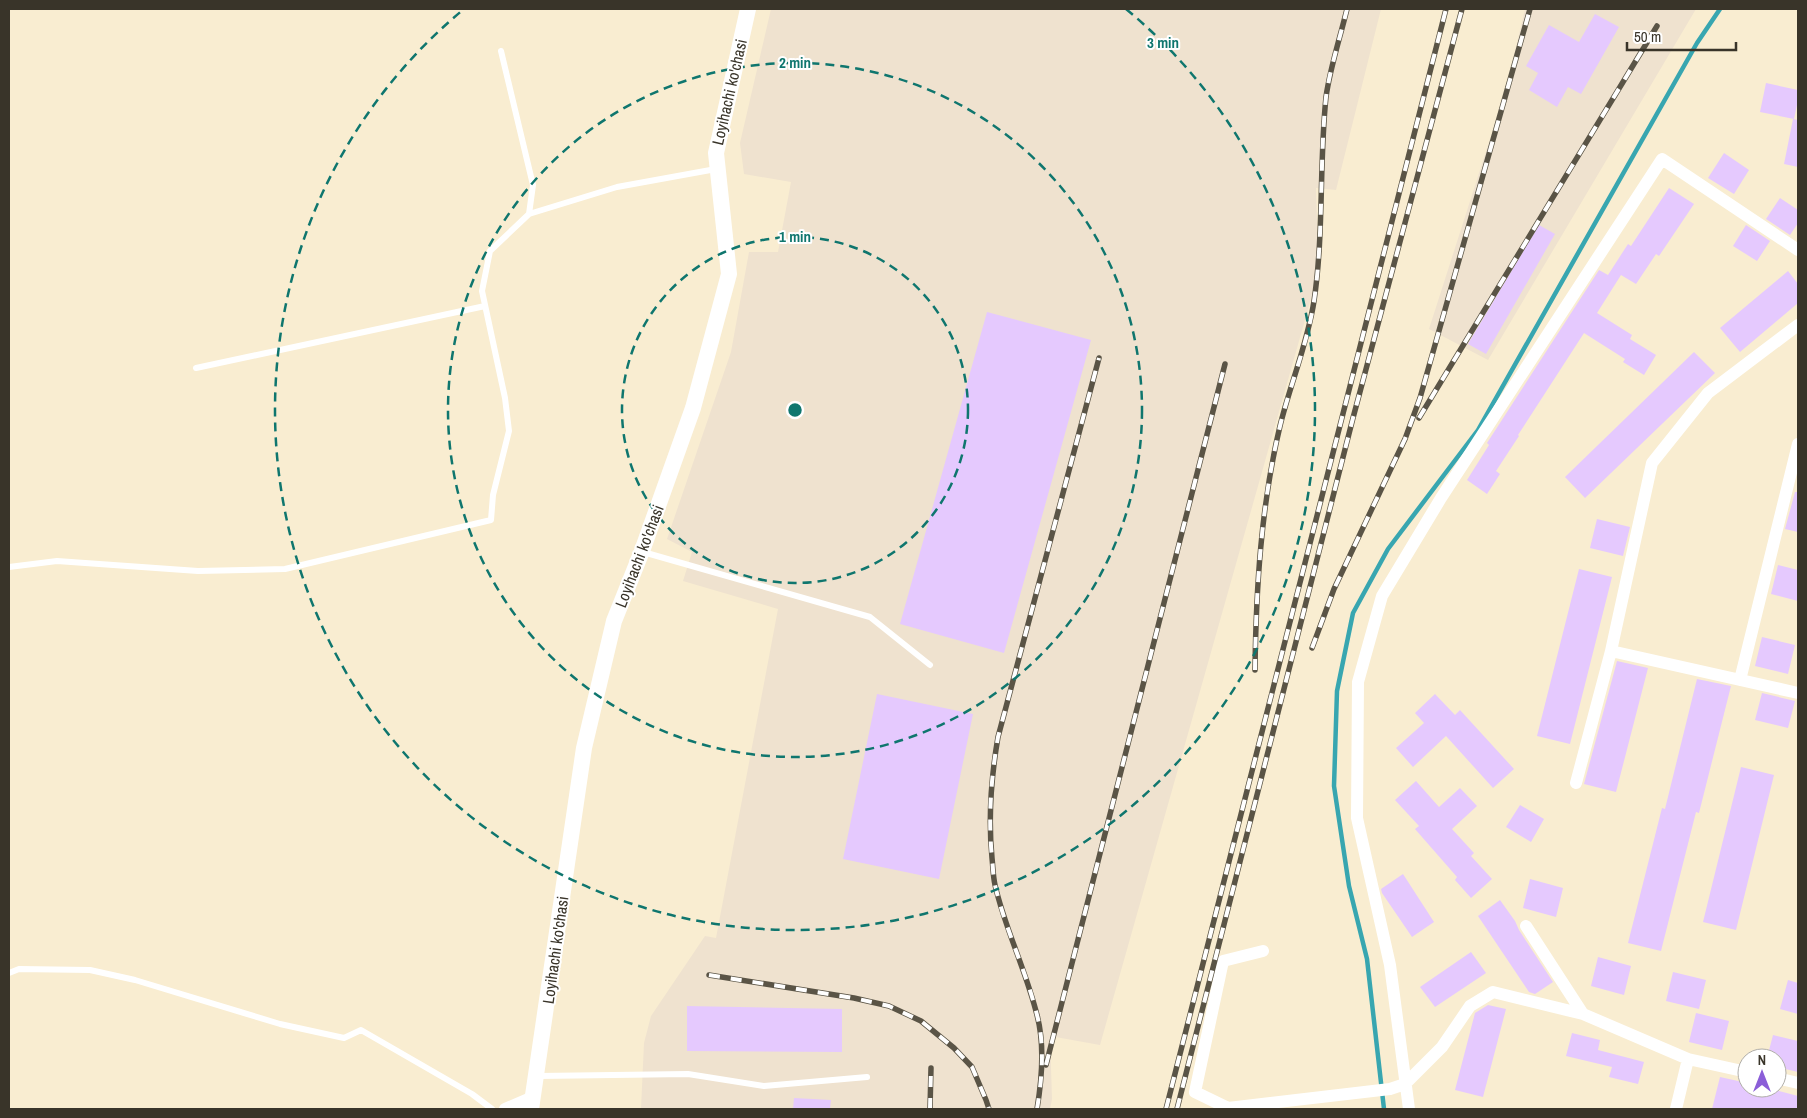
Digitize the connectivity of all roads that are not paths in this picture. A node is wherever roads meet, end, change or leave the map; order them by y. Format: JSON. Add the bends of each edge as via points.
{"nodes":[{"id":1,"x":748,"y":9,"type":"edge"},
{"id":2,"x":501,"y":51,"type":"dead end"},
{"id":3,"x":717,"y":169,"type":"junction"},
{"id":4,"x":529,"y":214,"type":"junction"},
{"id":5,"x":1798,"y":250,"type":"edge"},
{"id":6,"x":485,"y":306,"type":"junction"},
{"id":7,"x":1798,"y":325,"type":"edge"},
{"id":8,"x":196,"y":368,"type":"dead end"},
{"id":9,"x":1798,"y":444,"type":"edge"},
{"id":10,"x":642,"y":551,"type":"junction"},
{"id":11,"x":9,"y":567,"type":"edge"},
{"id":12,"x":1611,"y":651,"type":"junction"},
{"id":13,"x":930,"y":664,"type":"dead end"},
{"id":14,"x":1740,"y":680,"type":"junction"},
{"id":15,"x":1798,"y":693,"type":"edge"},
{"id":16,"x":1576,"y":782,"type":"dead end"},
{"id":17,"x":1526,"y":926,"type":"dead end"},
{"id":18,"x":1264,"y":951,"type":"dead end"},
{"id":19,"x":9,"y":973,"type":"edge"},
{"id":20,"x":1583,"y":1014,"type":"junction"},
{"id":21,"x":1688,"y":1059,"type":"junction"},
{"id":22,"x":1737,"y":1070,"type":"edge"},
{"id":23,"x":536,"y":1076,"type":"junction"},
{"id":24,"x":867,"y":1077,"type":"dead end"},
{"id":25,"x":1405,"y":1084,"type":"junction"},
{"id":26,"x":532,"y":1103,"type":"edge"},
{"id":27,"x":492,"y":1109,"type":"edge"},
{"id":28,"x":505,"y":1109,"type":"edge"},
{"id":29,"x":1228,"y":1109,"type":"edge"},
{"id":30,"x":1409,"y":1109,"type":"edge"},
{"id":31,"x":1676,"y":1109,"type":"edge"}],
"edges":[{"from":1,"to":3,"type":"street","name":"Loyihachi ko'chasi","via":[[716,153]]},
{"from":2,"to":4,"type":"lane","via":[[533,185]]},
{"from":3,"to":4,"type":"lane","via":[[617,187]]},
{"from":3,"to":10,"type":"street","name":"Loyihachi ko'chasi","via":[[729,274],[693,408]]},
{"from":4,"to":6,"type":"lane","via":[[490,251],[482,290]]},
{"from":5,"to":25,"type":"street","via":[[1662,159],[1446,490],[1382,596],[1358,682],[1357,818],[1390,965]]},
{"from":6,"to":8,"type":"lane"},
{"from":6,"to":11,"type":"lane","via":[[509,431],[493,495],[491,520],[284,569],[198,571],[57,562]]},
{"from":7,"to":12,"type":"street","via":[[1708,393],[1652,463]]},
{"from":9,"to":14,"type":"street"},
{"from":10,"to":13,"type":"lane","via":[[870,617]]},
{"from":10,"to":23,"type":"street","name":"Loyihachi ko'chasi","via":[[614,621],[584,748]]},
{"from":12,"to":14,"type":"street"},
{"from":12,"to":16,"type":"street"},
{"from":14,"to":15,"type":"street"},
{"from":17,"to":20,"type":"street"},
{"from":18,"to":29,"type":"street","via":[[1223,961],[1195,1092]]},
{"from":19,"to":27,"type":"lane","via":[[19,969],[90,970],[135,980],[280,1024],[344,1038],[361,1030],[472,1094]]},
{"from":20,"to":21,"type":"street"},
{"from":20,"to":25,"type":"street","via":[[1493,992],[1470,1006],[1442,1047]]},
{"from":21,"to":22,"type":"street"},
{"from":21,"to":31,"type":"street"},
{"from":23,"to":24,"type":"lane","via":[[688,1074],[764,1086]]},
{"from":23,"to":26,"type":"street","name":"Loyihachi ko'chasi"},
{"from":25,"to":29,"type":"street","via":[[1390,1089]]},
{"from":25,"to":30,"type":"street"},
{"from":26,"to":28,"type":"street"}]}
